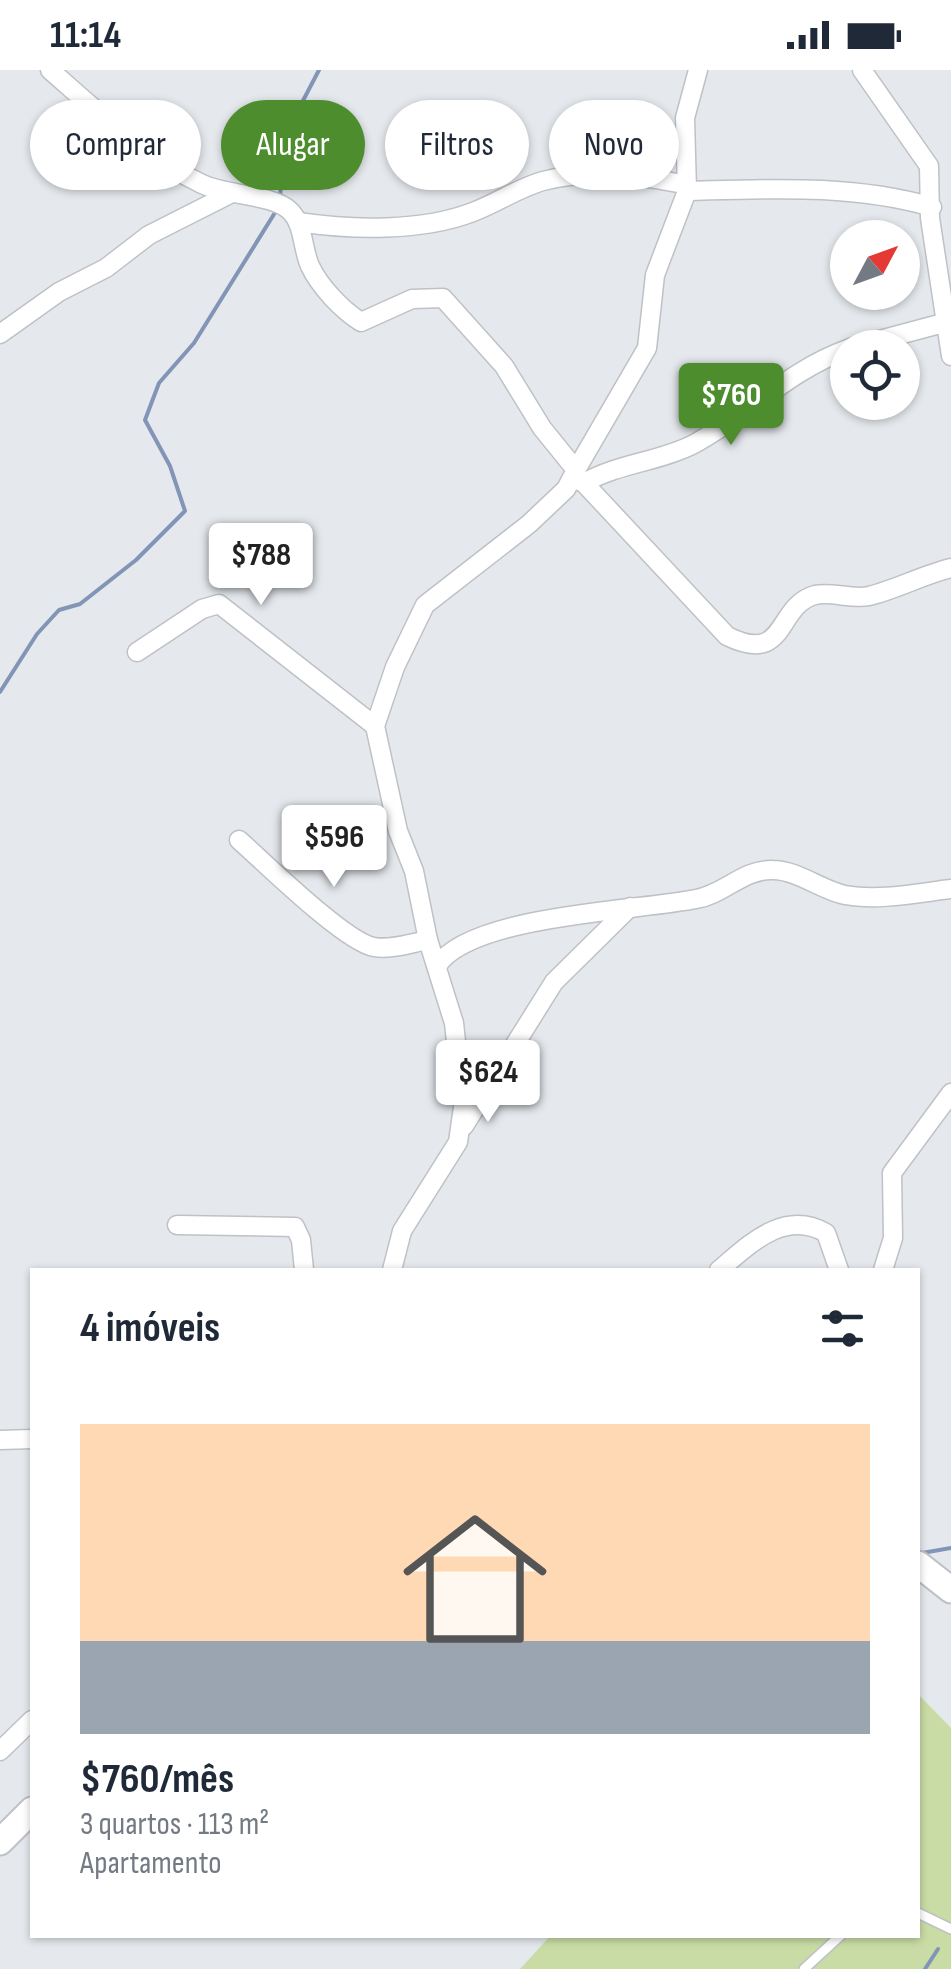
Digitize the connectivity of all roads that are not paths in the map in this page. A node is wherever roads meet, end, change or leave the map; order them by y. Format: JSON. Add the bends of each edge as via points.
{"nodes":[{"id":1,"x":50,"y":70,"type":"edge"},
{"id":2,"x":698,"y":70,"type":"edge"},
{"id":3,"x":862,"y":70,"type":"edge"},
{"id":4,"x":687,"y":188,"type":"junction"},
{"id":5,"x":230,"y":194,"type":"junction"},
{"id":6,"x":932,"y":208,"type":"junction"},
{"id":7,"x":298,"y":222,"type":"junction"},
{"id":8,"x":947,"y":322,"type":"junction"},
{"id":9,"x":917,"y":330,"type":"edge"},
{"id":10,"x":0,"y":334,"type":"edge"},
{"id":11,"x":951,"y":356,"type":"edge"},
{"id":12,"x":830,"y":357,"type":"edge"},
{"id":13,"x":578,"y":477,"type":"junction"},
{"id":14,"x":951,"y":568,"type":"edge"},
{"id":15,"x":138,"y":652,"type":"dead end"},
{"id":16,"x":375,"y":726,"type":"junction"},
{"id":17,"x":240,"y":840,"type":"dead end"},
{"id":18,"x":951,"y":889,"type":"edge"},
{"id":19,"x":630,"y":906,"type":"junction"},
{"id":20,"x":428,"y":940,"type":"junction"},
{"id":21,"x":437,"y":966,"type":"junction"},
{"id":22,"x":951,"y":1093,"type":"edge"},
{"id":23,"x":464,"y":1126,"type":"junction"},
{"id":24,"x":177,"y":1226,"type":"dead end"},
{"id":25,"x":304,"y":1268,"type":"edge"},
{"id":26,"x":393,"y":1268,"type":"edge"},
{"id":27,"x":721,"y":1268,"type":"edge"},
{"id":28,"x":838,"y":1268,"type":"edge"},
{"id":29,"x":884,"y":1268,"type":"edge"},
{"id":30,"x":30,"y":1439,"type":"edge"},
{"id":31,"x":2,"y":1442,"type":"edge"},
{"id":32,"x":920,"y":1566,"type":"edge"},
{"id":33,"x":951,"y":1590,"type":"edge"},
{"id":34,"x":30,"y":1722,"type":"edge"},
{"id":35,"x":3,"y":1745,"type":"edge"},
{"id":36,"x":30,"y":1812,"type":"edge"},
{"id":37,"x":0,"y":1842,"type":"edge"},
{"id":38,"x":920,"y":1914,"type":"edge"},
{"id":39,"x":951,"y":1929,"type":"edge"},
{"id":40,"x":837,"y":1938,"type":"edge"},
{"id":41,"x":804,"y":1969,"type":"edge"}],
"edges":[{"from":1,"to":5,"type":"street","via":[[166,164]]},
{"from":2,"to":4,"type":"street","via":[[684,118]]},
{"from":3,"to":6,"type":"street","via":[[929,166]]},
{"from":4,"to":6,"type":"street","via":[[811,188]]},
{"from":4,"to":7,"type":"street","via":[[626,173],[587,174],[544,180],[470,213],[422,222],[340,228]]},
{"from":4,"to":13,"type":"street","via":[[658,262],[643,359],[606,412]]},
{"from":5,"to":7,"type":"street","via":[[280,204]]},
{"from":5,"to":10,"type":"street","via":[[149,235]]},
{"from":6,"to":8,"type":"street"},
{"from":7,"to":13,"type":"street","via":[[310,267],[361,322],[427,297],[455,308],[504,366]]},
{"from":8,"to":9,"type":"street"},
{"from":8,"to":11,"type":"street"},
{"from":12,"to":13,"type":"street","via":[[793,374],[692,444]]},
{"from":13,"to":14,"type":"street","via":[[685,594],[739,642],[776,638],[816,594],[866,597]]},
{"from":13,"to":16,"type":"street","via":[[424,605]]},
{"from":15,"to":16,"type":"street","via":[[219,604]]},
{"from":16,"to":20,"type":"street"},
{"from":17,"to":20,"type":"street","via":[[365,944],[386,948]]},
{"from":18,"to":19,"type":"street","via":[[865,897],[777,869],[753,872],[700,899]]},
{"from":19,"to":21,"type":"street","via":[[460,943]]},
{"from":19,"to":23,"type":"street","via":[[561,973]]},
{"from":20,"to":21,"type":"street"},
{"from":21,"to":23,"type":"street","via":[[454,1023]]},
{"from":22,"to":29,"type":"street","via":[[892,1173],[893,1238]]},
{"from":23,"to":26,"type":"street","via":[[402,1231]]},
{"from":24,"to":25,"type":"street","via":[[287,1224],[299,1232]]},
{"from":27,"to":28,"type":"street","via":[[757,1239],[788,1224],[809,1223],[826,1233]]},
{"from":30,"to":31,"type":"street"},
{"from":32,"to":33,"type":"main road"},
{"from":34,"to":35,"type":"street"},
{"from":36,"to":37,"type":"main road"},
{"from":38,"to":39,"type":"lane"},
{"from":40,"to":41,"type":"lane"}]}
